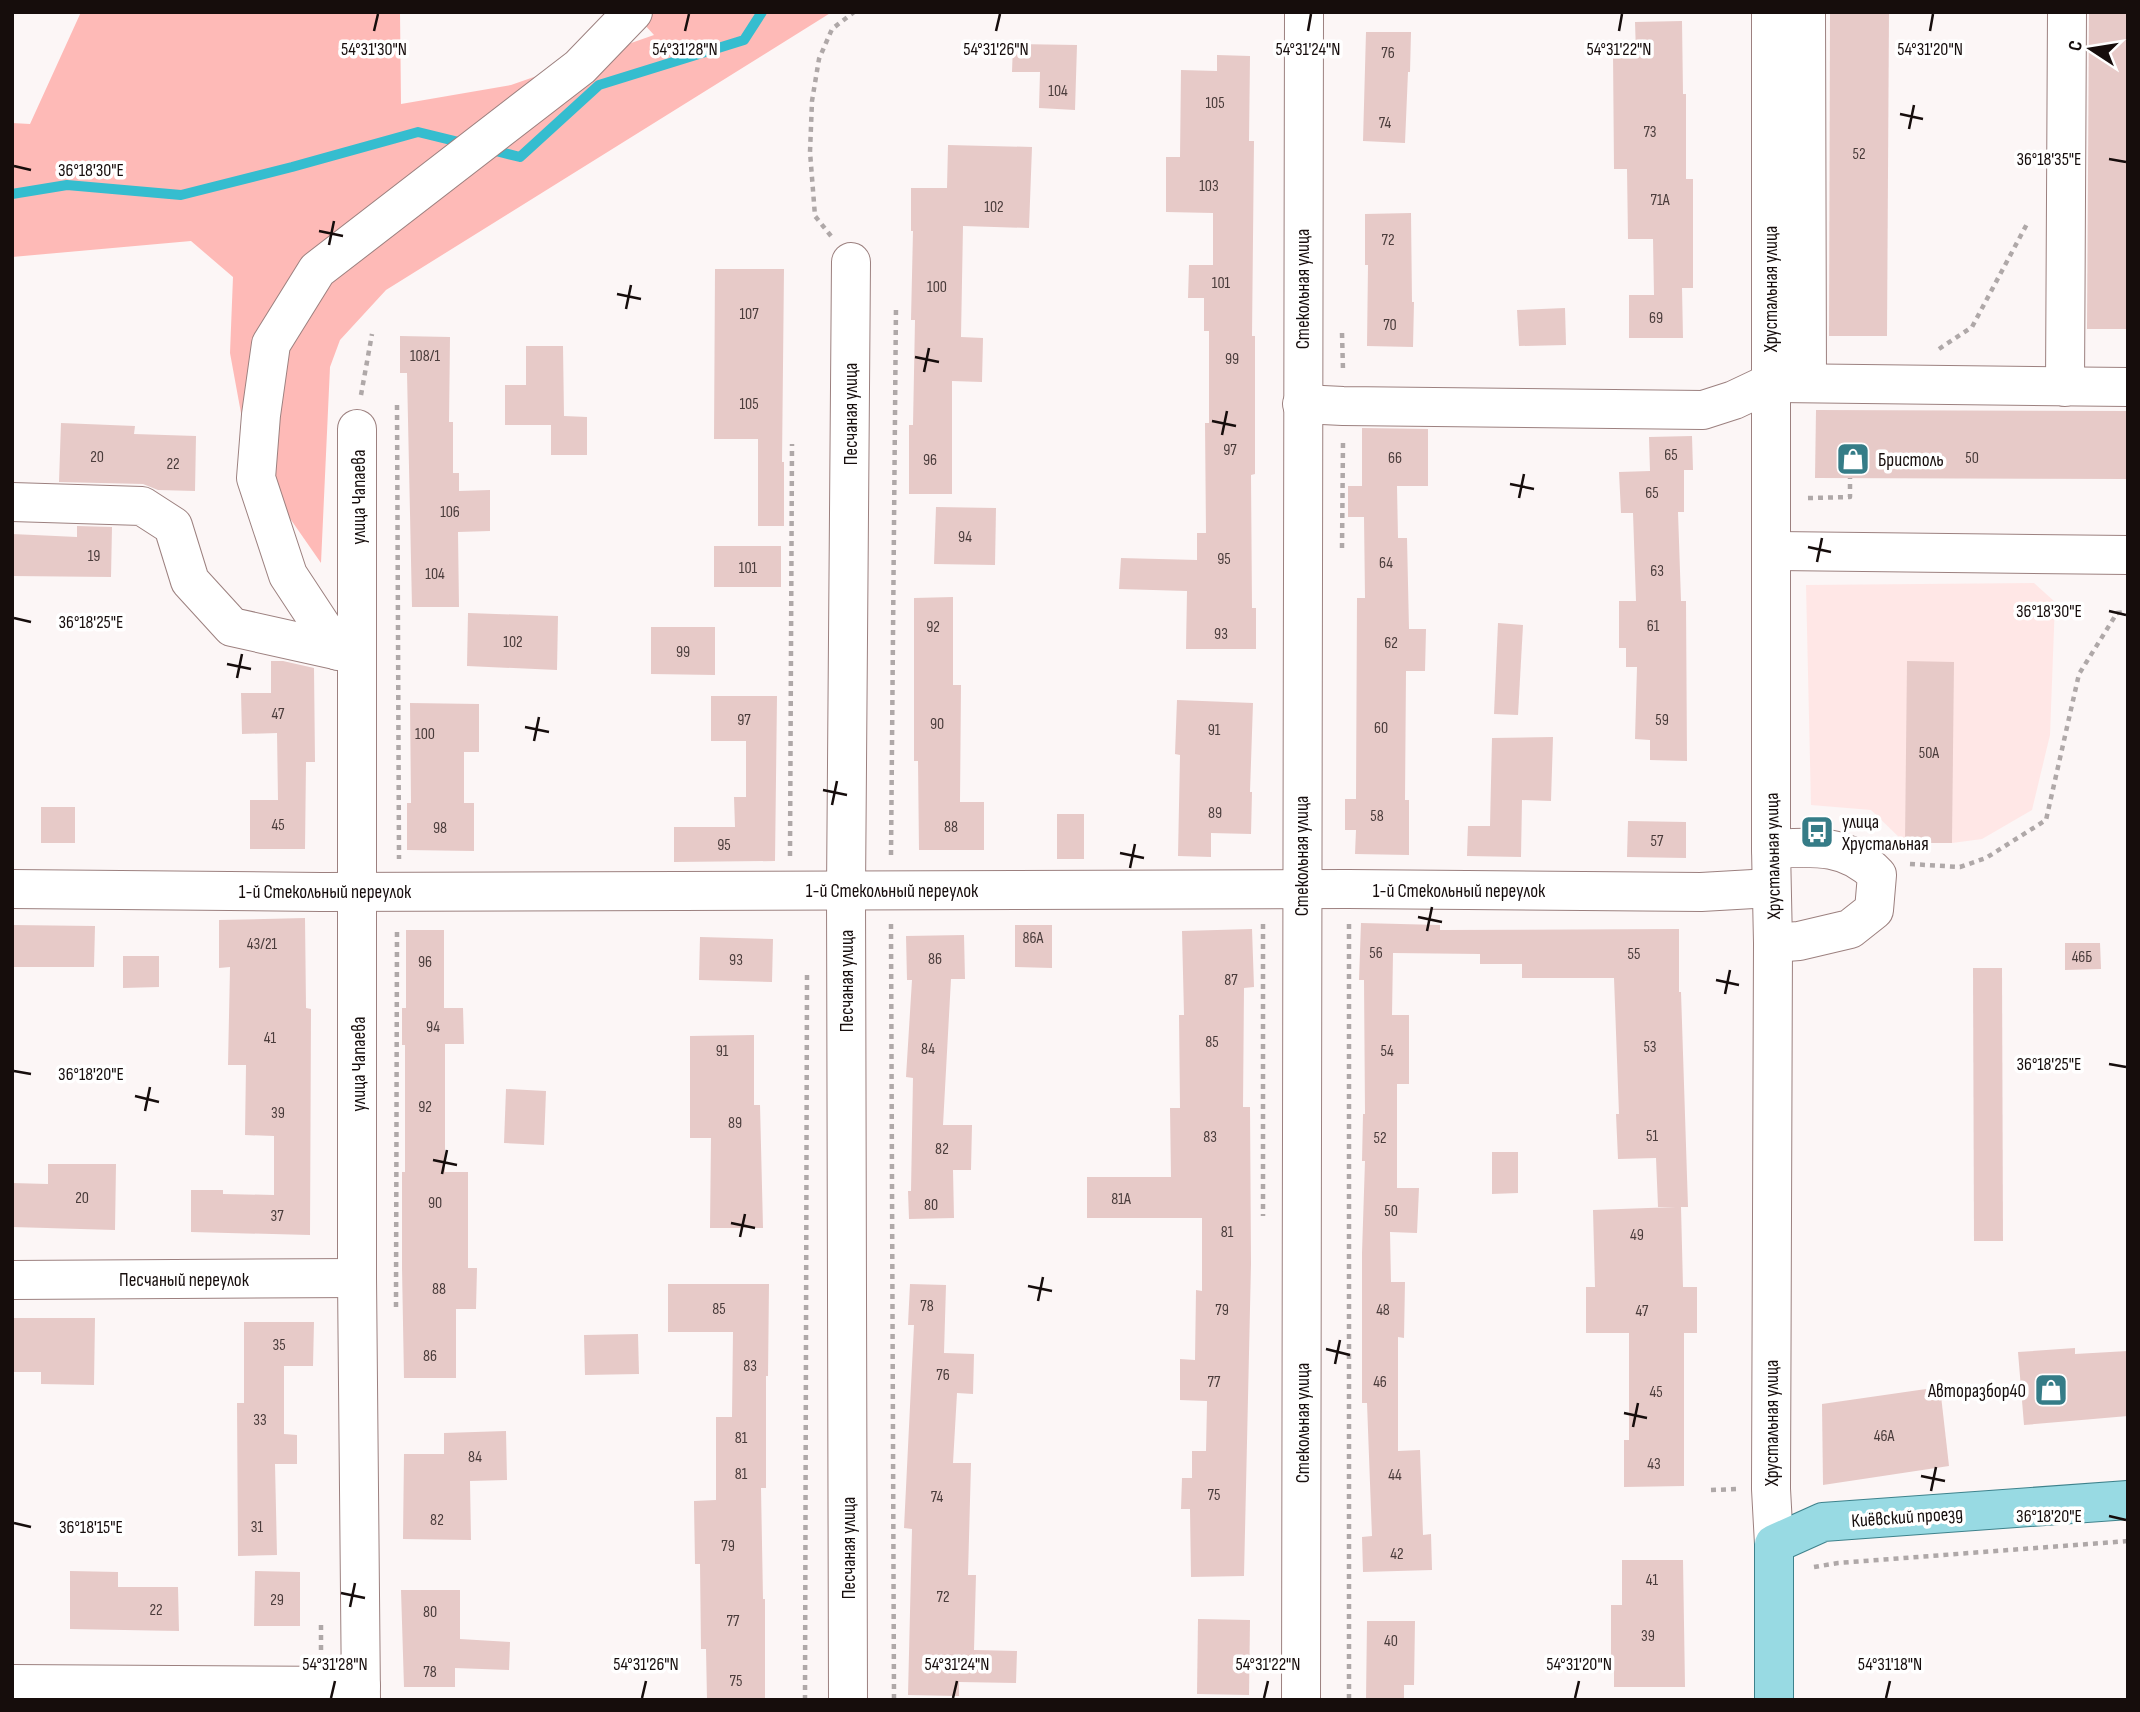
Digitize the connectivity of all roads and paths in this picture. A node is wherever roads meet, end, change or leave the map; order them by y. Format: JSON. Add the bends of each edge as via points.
{"nodes":[{"id":1,"x":633,"y":12,"type":"edge"},
{"id":2,"x":854,"y":12,"type":"edge"},
{"id":3,"x":1304,"y":12,"type":"edge"},
{"id":4,"x":1771,"y":12,"type":"edge"},
{"id":5,"x":1806,"y":12,"type":"edge"},
{"id":6,"x":2067,"y":12,"type":"edge"},
{"id":7,"x":2034,"y":213,"type":"dead end"},
{"id":8,"x":851,"y":262,"type":"joint"},
{"id":9,"x":896,"y":305,"type":"dead end"},
{"id":10,"x":372,"y":334,"type":"dead end"},
{"id":11,"x":1788,"y":383,"type":"junction"},
{"id":12,"x":1886,"y":384,"type":"junction"},
{"id":13,"x":2065,"y":387,"type":"junction"},
{"id":14,"x":2128,"y":387,"type":"edge"},
{"id":15,"x":1302,"y":404,"type":"junction"},
{"id":16,"x":397,"y":405,"type":"dead end"},
{"id":17,"x":357,"y":429,"type":"joint"},
{"id":18,"x":792,"y":444,"type":"dead end"},
{"id":19,"x":1850,"y":478,"type":"dead end"},
{"id":20,"x":1808,"y":498,"type":"dead end"},
{"id":21,"x":12,"y":502,"type":"edge"},
{"id":22,"x":1772,"y":551,"type":"junction"},
{"id":23,"x":2128,"y":555,"type":"edge"},
{"id":24,"x":2128,"y":612,"type":"edge"},
{"id":25,"x":348,"y":653,"type":"junction"},
{"id":26,"x":1770,"y":849,"type":"junction"},
{"id":27,"x":1864,"y":862,"type":"junction"},
{"id":28,"x":790,"y":863,"type":"dead end"},
{"id":29,"x":1771,"y":888,"type":"junction"},
{"id":30,"x":1302,"y":889,"type":"junction"},
{"id":31,"x":1348,"y":889,"type":"junction"},
{"id":32,"x":12,"y":890,"type":"edge"},
{"id":33,"x":891,"y":890,"type":"junction"},
{"id":34,"x":397,"y":891,"type":"junction"},
{"id":35,"x":846,"y":891,"type":"junction"},
{"id":36,"x":359,"y":892,"type":"junction"},
{"id":37,"x":1773,"y":943,"type":"junction"},
{"id":38,"x":807,"y":970,"type":"dead end"},
{"id":39,"x":357,"y":1279,"type":"junction"},
{"id":40,"x":12,"y":1280,"type":"edge"},
{"id":41,"x":396,"y":1311,"type":"dead end"},
{"id":42,"x":2128,"y":1500,"type":"edge"},
{"id":43,"x":2128,"y":1541,"type":"edge"},
{"id":44,"x":1774,"y":1544,"type":"junction"},
{"id":45,"x":1803,"y":1569,"type":"dead end"},
{"id":46,"x":12,"y":1684,"type":"edge"},
{"id":47,"x":361,"y":1693,"type":"edge"},
{"id":48,"x":804,"y":1700,"type":"edge"},
{"id":49,"x":848,"y":1700,"type":"edge"},
{"id":50,"x":894,"y":1700,"type":"edge"},
{"id":51,"x":1301,"y":1700,"type":"edge"},
{"id":52,"x":1349,"y":1700,"type":"edge"},
{"id":53,"x":1774,"y":1700,"type":"edge"}],
"edges":[{"from":1,"to":25,"type":"street","via":[[580,67],[317,270],[271,344],[256,478],[288,575]]},
{"from":2,"to":8,"type":"path","via":[[832,29],[819,59],[810,152],[815,216]]},
{"from":3,"to":15,"type":"street","name":"Стекольная улица"},
{"from":4,"to":11,"type":"street","name":"Хрустальная улица"},
{"from":5,"to":11,"type":"street"},
{"from":6,"to":13,"type":"street"},
{"from":7,"to":12,"type":"path","via":[[1972,327]]},
{"from":8,"to":35,"type":"street","name":"Песчаная улица"},
{"from":9,"to":33,"type":"path"},
{"from":10,"to":17,"type":"path"},
{"from":11,"to":12,"type":"street"},
{"from":11,"to":15,"type":"street","via":[[1703,410]]},
{"from":11,"to":22,"type":"street","name":"Хрустальная улица"},
{"from":12,"to":13,"type":"street"},
{"from":13,"to":14,"type":"street"},
{"from":15,"to":30,"type":"street","name":"Стекольная улица"},
{"from":16,"to":34,"type":"path"},
{"from":17,"to":25,"type":"street","name":"улица Чапаева"},
{"from":18,"to":28,"type":"path"},
{"from":19,"to":20,"type":"path","via":[[1850,497]]},
{"from":21,"to":25,"type":"street","via":[[142,506],[173,526],[190,580],[232,627]]},
{"from":22,"to":23,"type":"street"},
{"from":22,"to":26,"type":"street","name":"Хрустальная улица"},
{"from":24,"to":27,"type":"path","via":[[2117,613],[2079,674],[2046,820],[1986,858],[1960,867]]},
{"from":25,"to":36,"type":"street","name":"улица Чапаева"},
{"from":26,"to":27,"type":"street","via":[[1823,847]]},
{"from":26,"to":29,"type":"street","name":"Хрустальная улица"},
{"from":27,"to":37,"type":"street","via":[[1877,875],[1874,911],[1850,929],[1799,942]]},
{"from":29,"to":31,"type":"street","name":"1-й Стекольный переулок","via":[[1701,892]]},
{"from":29,"to":37,"type":"street","name":"Хрустальная улица"},
{"from":30,"to":31,"type":"street","name":"1-й Стекольный переулок"},
{"from":30,"to":33,"type":"street","name":"1-й Стекольный переулок"},
{"from":30,"to":51,"type":"street","name":"Стекольная улица"},
{"from":31,"to":52,"type":"path"},
{"from":32,"to":36,"type":"street","name":"1-й Стекольный переулок"},
{"from":33,"to":35,"type":"street","name":"1-й Стекольный переулок"},
{"from":33,"to":50,"type":"path"},
{"from":34,"to":35,"type":"street","name":"1-й Стекольный переулок"},
{"from":34,"to":36,"type":"street","name":"1-й Стекольный переулок"},
{"from":34,"to":41,"type":"path"},
{"from":35,"to":49,"type":"street","name":"Песчаная улица"},
{"from":36,"to":39,"type":"street","name":"улица Чапаева"},
{"from":37,"to":44,"type":"street","name":"Хрустальная улица"},
{"from":38,"to":48,"type":"path"},
{"from":39,"to":40,"type":"street","name":"Песчаный переулок"},
{"from":39,"to":47,"type":"street","name":"улица Чапаева"},
{"from":42,"to":44,"type":"main road","name":"Киёвский проезд","via":[[1823,1522]]},
{"from":43,"to":45,"type":"path"},
{"from":44,"to":53,"type":"main road","name":"Хрустальная улица"},
{"from":46,"to":47,"type":"street"}]}
